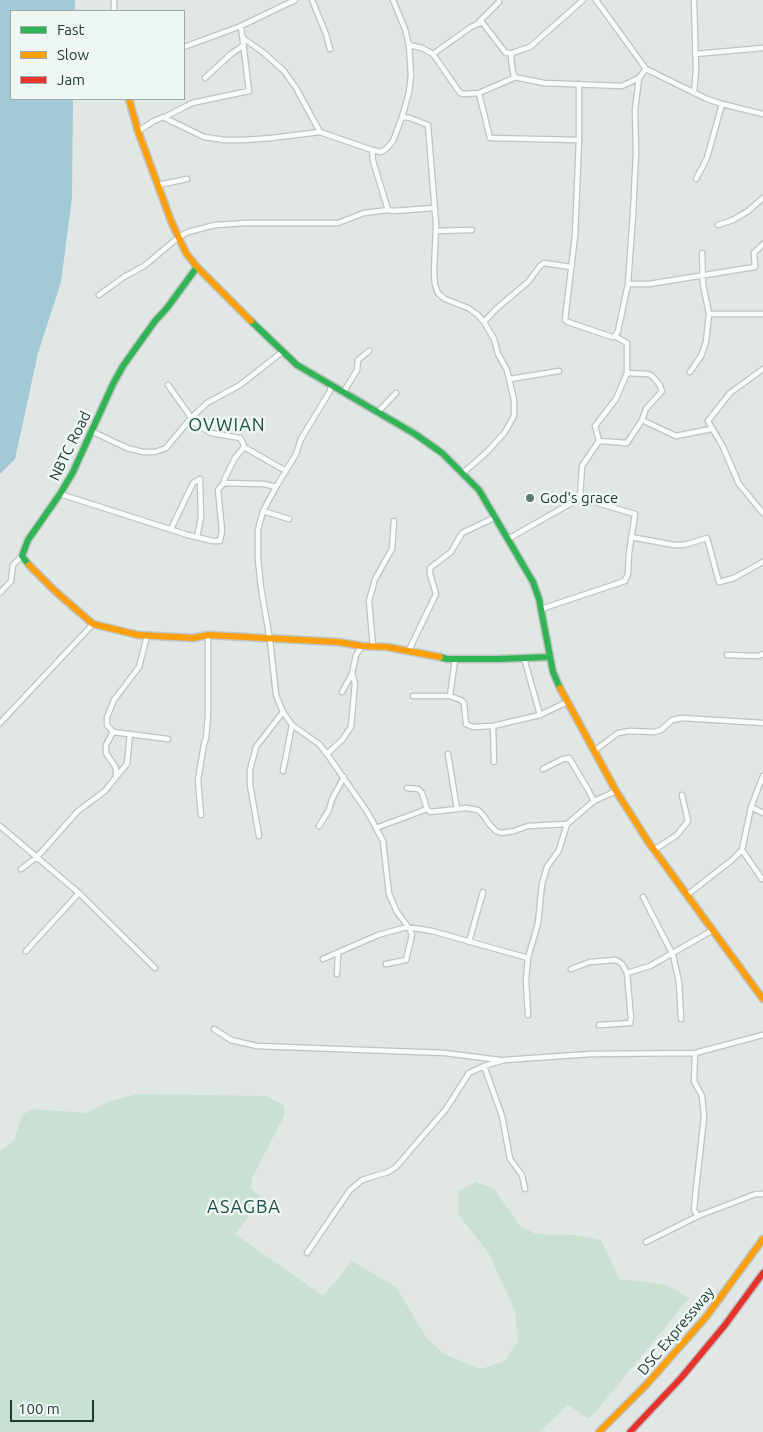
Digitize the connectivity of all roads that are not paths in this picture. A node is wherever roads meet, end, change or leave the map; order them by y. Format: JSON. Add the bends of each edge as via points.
{"nodes":[{"id":1,"x":295,"y":0,"type":"edge"},
{"id":2,"x":312,"y":0,"type":"edge"},
{"id":3,"x":393,"y":0,"type":"edge"},
{"id":4,"x":499,"y":0,"type":"edge"},
{"id":5,"x":583,"y":0,"type":"edge"},
{"id":6,"x":596,"y":0,"type":"edge"},
{"id":7,"x":694,"y":0,"type":"edge"},
{"id":8,"x":479,"y":22,"type":"junction"},
{"id":9,"x":241,"y":26,"type":"junction"},
{"id":10,"x":243,"y":38,"type":"junction"},
{"id":11,"x":244,"y":45,"type":"junction"},
{"id":12,"x":410,"y":45,"type":"junction"},
{"id":13,"x":185,"y":47,"type":"edge"},
{"id":14,"x":763,"y":48,"type":"edge"},
{"id":15,"x":330,"y":49,"type":"dead end"},
{"id":16,"x":434,"y":54,"type":"junction"},
{"id":17,"x":511,"y":54,"type":"junction"},
{"id":18,"x":696,"y":54,"type":"junction"},
{"id":19,"x":646,"y":70,"type":"junction"},
{"id":20,"x":516,"y":77,"type":"junction"},
{"id":21,"x":205,"y":78,"type":"dead end"},
{"id":22,"x":639,"y":78,"type":"junction"},
{"id":23,"x":579,"y":84,"type":"junction"},
{"id":24,"x":479,"y":93,"type":"junction"},
{"id":25,"x":694,"y":93,"type":"junction"},
{"id":26,"x":129,"y":100,"type":"edge"},
{"id":27,"x":722,"y":104,"type":"junction"},
{"id":28,"x":763,"y":114,"type":"edge"},
{"id":29,"x":165,"y":117,"type":"junction"},
{"id":30,"x":402,"y":117,"type":"junction"},
{"id":31,"x":138,"y":130,"type":"junction"},
{"id":32,"x":320,"y":132,"type":"junction"},
{"id":33,"x":579,"y":140,"type":"junction"},
{"id":34,"x":372,"y":150,"type":"junction"},
{"id":35,"x":187,"y":179,"type":"dead end"},
{"id":36,"x":696,"y":180,"type":"dead end"},
{"id":37,"x":158,"y":185,"type":"junction"},
{"id":38,"x":763,"y":198,"type":"edge"},
{"id":39,"x":434,"y":208,"type":"junction"},
{"id":40,"x":388,"y":210,"type":"junction"},
{"id":41,"x":718,"y":225,"type":"dead end"},
{"id":42,"x":472,"y":230,"type":"dead end"},
{"id":43,"x":436,"y":231,"type":"junction"},
{"id":44,"x":179,"y":237,"type":"junction"},
{"id":45,"x":763,"y":244,"type":"edge"},
{"id":46,"x":702,"y":253,"type":"dead end"},
{"id":47,"x":197,"y":267,"type":"junction"},
{"id":48,"x":571,"y":268,"type":"junction"},
{"id":49,"x":702,"y":276,"type":"junction"},
{"id":50,"x":628,"y":284,"type":"junction"},
{"id":51,"x":99,"y":295,"type":"dead end"},
{"id":52,"x":709,"y":314,"type":"junction"},
{"id":53,"x":763,"y":314,"type":"edge"},
{"id":54,"x":484,"y":322,"type":"junction"},
{"id":55,"x":615,"y":336,"type":"junction"},
{"id":56,"x":369,"y":351,"type":"dead end"},
{"id":57,"x":282,"y":352,"type":"junction"},
{"id":58,"x":763,"y":369,"type":"edge"},
{"id":59,"x":558,"y":371,"type":"dead end"},
{"id":60,"x":690,"y":372,"type":"dead end"},
{"id":61,"x":627,"y":374,"type":"junction"},
{"id":62,"x":510,"y":379,"type":"junction"},
{"id":63,"x":168,"y":385,"type":"dead end"},
{"id":64,"x":331,"y":386,"type":"junction"},
{"id":65,"x":343,"y":393,"type":"junction"},
{"id":66,"x":396,"y":393,"type":"dead end"},
{"id":67,"x":378,"y":412,"type":"junction"},
{"id":68,"x":191,"y":418,"type":"junction"},
{"id":69,"x":642,"y":420,"type":"junction"},
{"id":70,"x":711,"y":429,"type":"junction"},
{"id":71,"x":91,"y":431,"type":"junction"},
{"id":72,"x":599,"y":441,"type":"junction"},
{"id":73,"x":244,"y":447,"type":"junction"},
{"id":74,"x":286,"y":471,"type":"junction"},
{"id":75,"x":463,"y":473,"type":"junction"},
{"id":76,"x":224,"y":483,"type":"junction"},
{"id":77,"x":276,"y":487,"type":"junction"},
{"id":78,"x":60,"y":494,"type":"junction"},
{"id":79,"x":580,"y":498,"type":"junction"},
{"id":80,"x":264,"y":512,"type":"junction"},
{"id":81,"x":763,"y":512,"type":"edge"},
{"id":82,"x":496,"y":517,"type":"junction"},
{"id":83,"x":289,"y":519,"type":"dead end"},
{"id":84,"x":394,"y":521,"type":"dead end"},
{"id":85,"x":171,"y":529,"type":"junction"},
{"id":86,"x":197,"y":537,"type":"junction"},
{"id":87,"x":631,"y":537,"type":"junction"},
{"id":88,"x":508,"y":539,"type":"junction"},
{"id":89,"x":22,"y":556,"type":"junction"},
{"id":90,"x":763,"y":562,"type":"edge"},
{"id":91,"x":0,"y":593,"type":"edge"},
{"id":92,"x":541,"y":609,"type":"junction"},
{"id":93,"x":93,"y":624,"type":"junction"},
{"id":94,"x":208,"y":635,"type":"junction"},
{"id":95,"x":147,"y":636,"type":"junction"},
{"id":96,"x":270,"y":640,"type":"junction"},
{"id":97,"x":362,"y":646,"type":"junction"},
{"id":98,"x":373,"y":646,"type":"junction"},
{"id":99,"x":409,"y":650,"type":"junction"},
{"id":100,"x":763,"y":654,"type":"edge"},
{"id":101,"x":727,"y":655,"type":"dead end"},
{"id":102,"x":550,"y":657,"type":"junction"},
{"id":103,"x":524,"y":658,"type":"junction"},
{"id":104,"x":455,"y":659,"type":"junction"},
{"id":105,"x":352,"y":674,"type":"junction"},
{"id":106,"x":342,"y":692,"type":"dead end"},
{"id":107,"x":413,"y":696,"type":"dead end"},
{"id":108,"x":450,"y":696,"type":"junction"},
{"id":109,"x":567,"y":702,"type":"junction"},
{"id":110,"x":282,"y":712,"type":"junction"},
{"id":111,"x":540,"y":715,"type":"junction"},
{"id":112,"x":0,"y":723,"type":"edge"},
{"id":113,"x":763,"y":723,"type":"edge"},
{"id":114,"x":292,"y":725,"type":"junction"},
{"id":115,"x":493,"y":726,"type":"junction"},
{"id":116,"x":113,"y":732,"type":"junction"},
{"id":117,"x":130,"y":734,"type":"junction"},
{"id":118,"x":168,"y":739,"type":"dead end"},
{"id":119,"x":594,"y":751,"type":"junction"},
{"id":120,"x":327,"y":754,"type":"junction"},
{"id":121,"x":448,"y":754,"type":"dead end"},
{"id":122,"x":494,"y":762,"type":"dead end"},
{"id":123,"x":543,"y":769,"type":"dead end"},
{"id":124,"x":283,"y":771,"type":"dead end"},
{"id":125,"x":763,"y":776,"type":"edge"},
{"id":126,"x":116,"y":777,"type":"junction"},
{"id":127,"x":344,"y":778,"type":"junction"},
{"id":128,"x":407,"y":788,"type":"dead end"},
{"id":129,"x":616,"y":791,"type":"junction"},
{"id":130,"x":682,"y":795,"type":"dead end"},
{"id":131,"x":594,"y":801,"type":"junction"},
{"id":132,"x":751,"y":807,"type":"junction"},
{"id":133,"x":426,"y":809,"type":"junction"},
{"id":134,"x":457,"y":809,"type":"junction"},
{"id":135,"x":763,"y":813,"type":"edge"},
{"id":136,"x":201,"y":815,"type":"dead end"},
{"id":137,"x":567,"y":824,"type":"junction"},
{"id":138,"x":0,"y":826,"type":"edge"},
{"id":139,"x":319,"y":826,"type":"dead end"},
{"id":140,"x":376,"y":828,"type":"junction"},
{"id":141,"x":259,"y":836,"type":"dead end"},
{"id":142,"x":654,"y":850,"type":"junction"},
{"id":143,"x":742,"y":850,"type":"junction"},
{"id":144,"x":37,"y":857,"type":"junction"},
{"id":145,"x":21,"y":869,"type":"dead end"},
{"id":146,"x":762,"y":879,"type":"edge"},
{"id":147,"x":484,"y":892,"type":"dead end"},
{"id":148,"x":79,"y":893,"type":"junction"},
{"id":149,"x":687,"y":894,"type":"junction"},
{"id":150,"x":643,"y":898,"type":"dead end"},
{"id":151,"x":408,"y":927,"type":"junction"},
{"id":152,"x":713,"y":930,"type":"junction"},
{"id":153,"x":469,"y":942,"type":"junction"},
{"id":154,"x":26,"y":951,"type":"dead end"},
{"id":155,"x":338,"y":953,"type":"junction"},
{"id":156,"x":673,"y":955,"type":"junction"},
{"id":157,"x":528,"y":958,"type":"junction"},
{"id":158,"x":323,"y":959,"type":"dead end"},
{"id":159,"x":386,"y":964,"type":"dead end"},
{"id":160,"x":155,"y":968,"type":"dead end"},
{"id":161,"x":572,"y":969,"type":"dead end"},
{"id":162,"x":627,"y":973,"type":"junction"},
{"id":163,"x":337,"y":974,"type":"dead end"},
{"id":164,"x":763,"y":999,"type":"edge"},
{"id":165,"x":528,"y":1015,"type":"dead end"},
{"id":166,"x":681,"y":1019,"type":"dead end"},
{"id":167,"x":599,"y":1025,"type":"dead end"},
{"id":168,"x":214,"y":1029,"type":"dead end"},
{"id":169,"x":763,"y":1035,"type":"edge"},
{"id":170,"x":695,"y":1053,"type":"junction"},
{"id":171,"x":504,"y":1060,"type":"junction"},
{"id":172,"x":484,"y":1066,"type":"junction"},
{"id":173,"x":525,"y":1189,"type":"dead end"},
{"id":174,"x":763,"y":1194,"type":"edge"},
{"id":175,"x":698,"y":1216,"type":"junction"},
{"id":176,"x":763,"y":1239,"type":"edge"},
{"id":177,"x":646,"y":1242,"type":"dead end"},
{"id":178,"x":307,"y":1253,"type":"dead end"},
{"id":179,"x":763,"y":1273,"type":"edge"},
{"id":180,"x":613,"y":1418,"type":"junction"},
{"id":181,"x":599,"y":1432,"type":"edge"},
{"id":182,"x":606,"y":1432,"type":"edge"},
{"id":183,"x":630,"y":1432,"type":"edge"}],
"edges":[{"from":1,"to":9,"type":"street"},
{"from":2,"to":15,"type":"street"},
{"from":3,"to":12,"type":"street"},
{"from":4,"to":8,"type":"street"},
{"from":5,"to":17,"type":"street","via":[[530,47]]},
{"from":6,"to":19,"type":"street"},
{"from":7,"to":18,"type":"street"},
{"from":8,"to":16,"type":"street"},
{"from":8,"to":17,"type":"street","via":[[485,25],[505,52]]},
{"from":9,"to":10,"type":"street"},
{"from":9,"to":13,"type":"street"},
{"from":10,"to":11,"type":"street"},
{"from":10,"to":32,"type":"street","via":[[284,71]]},
{"from":11,"to":21,"type":"street"},
{"from":11,"to":29,"type":"street","via":[[249,91],[192,103]]},
{"from":12,"to":16,"type":"street"},
{"from":12,"to":30,"type":"street","via":[[409,92]]},
{"from":14,"to":18,"type":"street"},
{"from":16,"to":24,"type":"street","via":[[460,93]]},
{"from":17,"to":20,"type":"street","via":[[512,75]]},
{"from":18,"to":25,"type":"street"},
{"from":19,"to":22,"type":"street"},
{"from":19,"to":25,"type":"street"},
{"from":20,"to":23,"type":"street","via":[[544,83]]},
{"from":20,"to":24,"type":"street"},
{"from":22,"to":23,"type":"street","via":[[622,86]]},
{"from":22,"to":50,"type":"street"},
{"from":23,"to":33,"type":"street"},
{"from":24,"to":33,"type":"street","via":[[490,138]]},
{"from":25,"to":27,"type":"street"},
{"from":26,"to":31,"type":"street"},
{"from":27,"to":28,"type":"street"},
{"from":27,"to":36,"type":"street","via":[[707,158]]},
{"from":29,"to":31,"type":"street"},
{"from":29,"to":32,"type":"street","via":[[204,137],[225,140]]},
{"from":30,"to":34,"type":"street","via":[[393,141],[386,149],[381,152]]},
{"from":30,"to":39,"type":"street","via":[[428,125]]},
{"from":31,"to":37,"type":"street"},
{"from":32,"to":34,"type":"street"},
{"from":33,"to":48,"type":"street"},
{"from":34,"to":40,"type":"street"},
{"from":35,"to":37,"type":"street"},
{"from":37,"to":44,"type":"street"},
{"from":38,"to":41,"type":"street","via":[[748,211]]},
{"from":39,"to":40,"type":"street"},
{"from":39,"to":43,"type":"street"},
{"from":40,"to":44,"type":"street","via":[[364,213],[338,223],[215,225]]},
{"from":42,"to":43,"type":"street"},
{"from":43,"to":54,"type":"street","via":[[434,285],[438,293],[468,308]]},
{"from":44,"to":47,"type":"street"},
{"from":44,"to":51,"type":"street","via":[[144,266]]},
{"from":45,"to":49,"type":"street","via":[[754,254],[755,267]]},
{"from":46,"to":49,"type":"street"},
{"from":47,"to":57,"type":"street"},
{"from":47,"to":71,"type":"street","name":"NBTC Road","via":[[123,366]]},
{"from":48,"to":54,"type":"street","via":[[544,263]]},
{"from":48,"to":55,"type":"street","via":[[565,320]]},
{"from":49,"to":50,"type":"street"},
{"from":49,"to":52,"type":"street"},
{"from":50,"to":55,"type":"street"},
{"from":52,"to":53,"type":"street"},
{"from":52,"to":60,"type":"street","via":[[702,356]]},
{"from":54,"to":62,"type":"street"},
{"from":55,"to":61,"type":"street","via":[[627,343]]},
{"from":56,"to":65,"type":"street","via":[[358,360],[357,370]]},
{"from":57,"to":64,"type":"street"},
{"from":57,"to":68,"type":"street","via":[[240,385],[207,403]]},
{"from":58,"to":70,"type":"street","via":[[730,393],[708,421]]},
{"from":59,"to":62,"type":"street"},
{"from":61,"to":69,"type":"street","via":[[648,374],[662,388]]},
{"from":61,"to":72,"type":"street","via":[[616,400],[595,426]]},
{"from":62,"to":75,"type":"street","via":[[514,416],[505,432]]},
{"from":63,"to":68,"type":"street"},
{"from":64,"to":65,"type":"street"},
{"from":64,"to":74,"type":"street"},
{"from":65,"to":67,"type":"street"},
{"from":66,"to":67,"type":"street"},
{"from":67,"to":75,"type":"street","via":[[430,444]]},
{"from":68,"to":71,"type":"street","via":[[166,448],[155,452],[127,448]]},
{"from":68,"to":73,"type":"street","via":[[211,433],[240,438]]},
{"from":69,"to":70,"type":"street","via":[[676,436]]},
{"from":69,"to":72,"type":"street","via":[[627,443]]},
{"from":70,"to":81,"type":"street","via":[[739,484]]},
{"from":71,"to":78,"type":"street","name":"NBTC Road"},
{"from":72,"to":79,"type":"street","via":[[582,466]]},
{"from":73,"to":74,"type":"street"},
{"from":73,"to":76,"type":"street","via":[[235,458]]},
{"from":74,"to":77,"type":"street"},
{"from":75,"to":82,"type":"street","via":[[479,490]]},
{"from":76,"to":77,"type":"street"},
{"from":76,"to":86,"type":"street","via":[[218,490],[220,541]]},
{"from":77,"to":80,"type":"street"},
{"from":78,"to":85,"type":"street"},
{"from":78,"to":89,"type":"street","name":"NBTC Road","via":[[28,540]]},
{"from":79,"to":87,"type":"street","via":[[636,514]]},
{"from":79,"to":88,"type":"street"},
{"from":80,"to":83,"type":"street"},
{"from":80,"to":96,"type":"street","via":[[258,530],[258,559]]},
{"from":82,"to":88,"type":"street"},
{"from":82,"to":99,"type":"street","via":[[462,533],[451,552],[430,568],[436,594]]},
{"from":84,"to":98,"type":"street","via":[[392,550],[375,579],[369,602]]},
{"from":85,"to":86,"type":"street"},
{"from":85,"to":86,"type":"street","via":[[193,483],[200,479],[201,517]]},
{"from":87,"to":90,"type":"street","via":[[674,545],[707,538],[719,582],[734,578]]},
{"from":87,"to":92,"type":"street","via":[[625,581]]},
{"from":88,"to":92,"type":"street","via":[[533,582]]},
{"from":89,"to":91,"type":"street","via":[[13,565],[11,581]]},
{"from":89,"to":93,"type":"street"},
{"from":92,"to":102,"type":"street"},
{"from":93,"to":95,"type":"street"},
{"from":93,"to":112,"type":"street"},
{"from":94,"to":95,"type":"street","via":[[193,638]]},
{"from":94,"to":96,"type":"street"},
{"from":94,"to":136,"type":"street","via":[[208,715],[197,789]]},
{"from":95,"to":116,"type":"street","via":[[139,667],[114,700],[107,717],[104,726]]},
{"from":96,"to":97,"type":"street"},
{"from":96,"to":110,"type":"street","via":[[276,695]]},
{"from":97,"to":98,"type":"street"},
{"from":97,"to":105,"type":"street","via":[[356,655]]},
{"from":98,"to":99,"type":"street"},
{"from":99,"to":104,"type":"street"},
{"from":100,"to":101,"type":"street"},
{"from":102,"to":103,"type":"street"},
{"from":102,"to":109,"type":"street"},
{"from":103,"to":104,"type":"street"},
{"from":103,"to":111,"type":"street"},
{"from":104,"to":108,"type":"street"},
{"from":105,"to":106,"type":"street"},
{"from":105,"to":120,"type":"street","via":[[355,684],[351,727]]},
{"from":107,"to":108,"type":"street"},
{"from":108,"to":115,"type":"street","via":[[464,702],[466,724]]},
{"from":109,"to":111,"type":"street"},
{"from":109,"to":119,"type":"street"},
{"from":110,"to":114,"type":"street"},
{"from":110,"to":141,"type":"street","via":[[256,747],[250,770]]},
{"from":111,"to":115,"type":"street"},
{"from":113,"to":119,"type":"street","via":[[682,718],[672,720],[654,732],[618,733]]},
{"from":114,"to":120,"type":"street","via":[[319,744]]},
{"from":114,"to":124,"type":"street"},
{"from":115,"to":122,"type":"street"},
{"from":116,"to":117,"type":"street"},
{"from":116,"to":126,"type":"street","via":[[106,745],[106,753],[116,768]]},
{"from":117,"to":118,"type":"street"},
{"from":117,"to":126,"type":"street","via":[[127,764]]},
{"from":119,"to":129,"type":"street"},
{"from":120,"to":127,"type":"street"},
{"from":121,"to":134,"type":"street"},
{"from":123,"to":131,"type":"street","via":[[568,758]]},
{"from":125,"to":132,"type":"street"},
{"from":126,"to":144,"type":"street","via":[[105,791],[78,811]]},
{"from":127,"to":139,"type":"street"},
{"from":127,"to":140,"type":"street"},
{"from":128,"to":133,"type":"street","via":[[422,792]]},
{"from":129,"to":131,"type":"street"},
{"from":129,"to":142,"type":"street"},
{"from":130,"to":142,"type":"street","via":[[688,821],[677,835]]},
{"from":131,"to":137,"type":"street"},
{"from":132,"to":135,"type":"street"},
{"from":132,"to":143,"type":"street"},
{"from":133,"to":134,"type":"street","via":[[430,812]]},
{"from":133,"to":140,"type":"street"},
{"from":134,"to":137,"type":"street","via":[[478,810],[501,833],[528,826]]},
{"from":137,"to":157,"type":"street","via":[[559,850],[544,874],[538,923]]},
{"from":138,"to":144,"type":"street"},
{"from":140,"to":151,"type":"street","via":[[383,841],[389,894]]},
{"from":142,"to":149,"type":"street"},
{"from":143,"to":146,"type":"street"},
{"from":143,"to":149,"type":"street"},
{"from":144,"to":145,"type":"street"},
{"from":144,"to":148,"type":"street"},
{"from":147,"to":153,"type":"street"},
{"from":148,"to":154,"type":"street"},
{"from":148,"to":160,"type":"street"},
{"from":149,"to":152,"type":"street"},
{"from":150,"to":156,"type":"street"},
{"from":151,"to":153,"type":"street"},
{"from":151,"to":155,"type":"street","via":[[378,935]]},
{"from":151,"to":159,"type":"street","via":[[412,935],[406,960]]},
{"from":152,"to":156,"type":"street"},
{"from":152,"to":164,"type":"street"},
{"from":153,"to":157,"type":"street"},
{"from":155,"to":158,"type":"street"},
{"from":155,"to":163,"type":"street"},
{"from":156,"to":162,"type":"street"},
{"from":156,"to":166,"type":"street","via":[[679,982]]},
{"from":157,"to":165,"type":"street"},
{"from":161,"to":162,"type":"street","via":[[590,962],[616,960]]},
{"from":162,"to":167,"type":"street","via":[[630,1023]]},
{"from":168,"to":171,"type":"street","via":[[231,1040],[257,1046],[445,1053]]},
{"from":169,"to":170,"type":"street"},
{"from":170,"to":171,"type":"street","via":[[591,1054]]},
{"from":170,"to":175,"type":"street","via":[[694,1081],[702,1096],[704,1117],[694,1210]]},
{"from":171,"to":172,"type":"street"},
{"from":172,"to":173,"type":"street","via":[[502,1116],[510,1159],[522,1175]]},
{"from":172,"to":178,"type":"street","via":[[469,1073],[446,1109],[396,1167],[362,1180],[350,1190]]},
{"from":174,"to":175,"type":"street"},
{"from":175,"to":177,"type":"street"},
{"from":176,"to":180,"type":"street","name":"DSC Expressway","via":[[706,1317]]},
{"from":179,"to":183,"type":"street","via":[[686,1372]]},
{"from":180,"to":181,"type":"street","name":"DSC Expressway"},
{"from":180,"to":182,"type":"street"}]}
